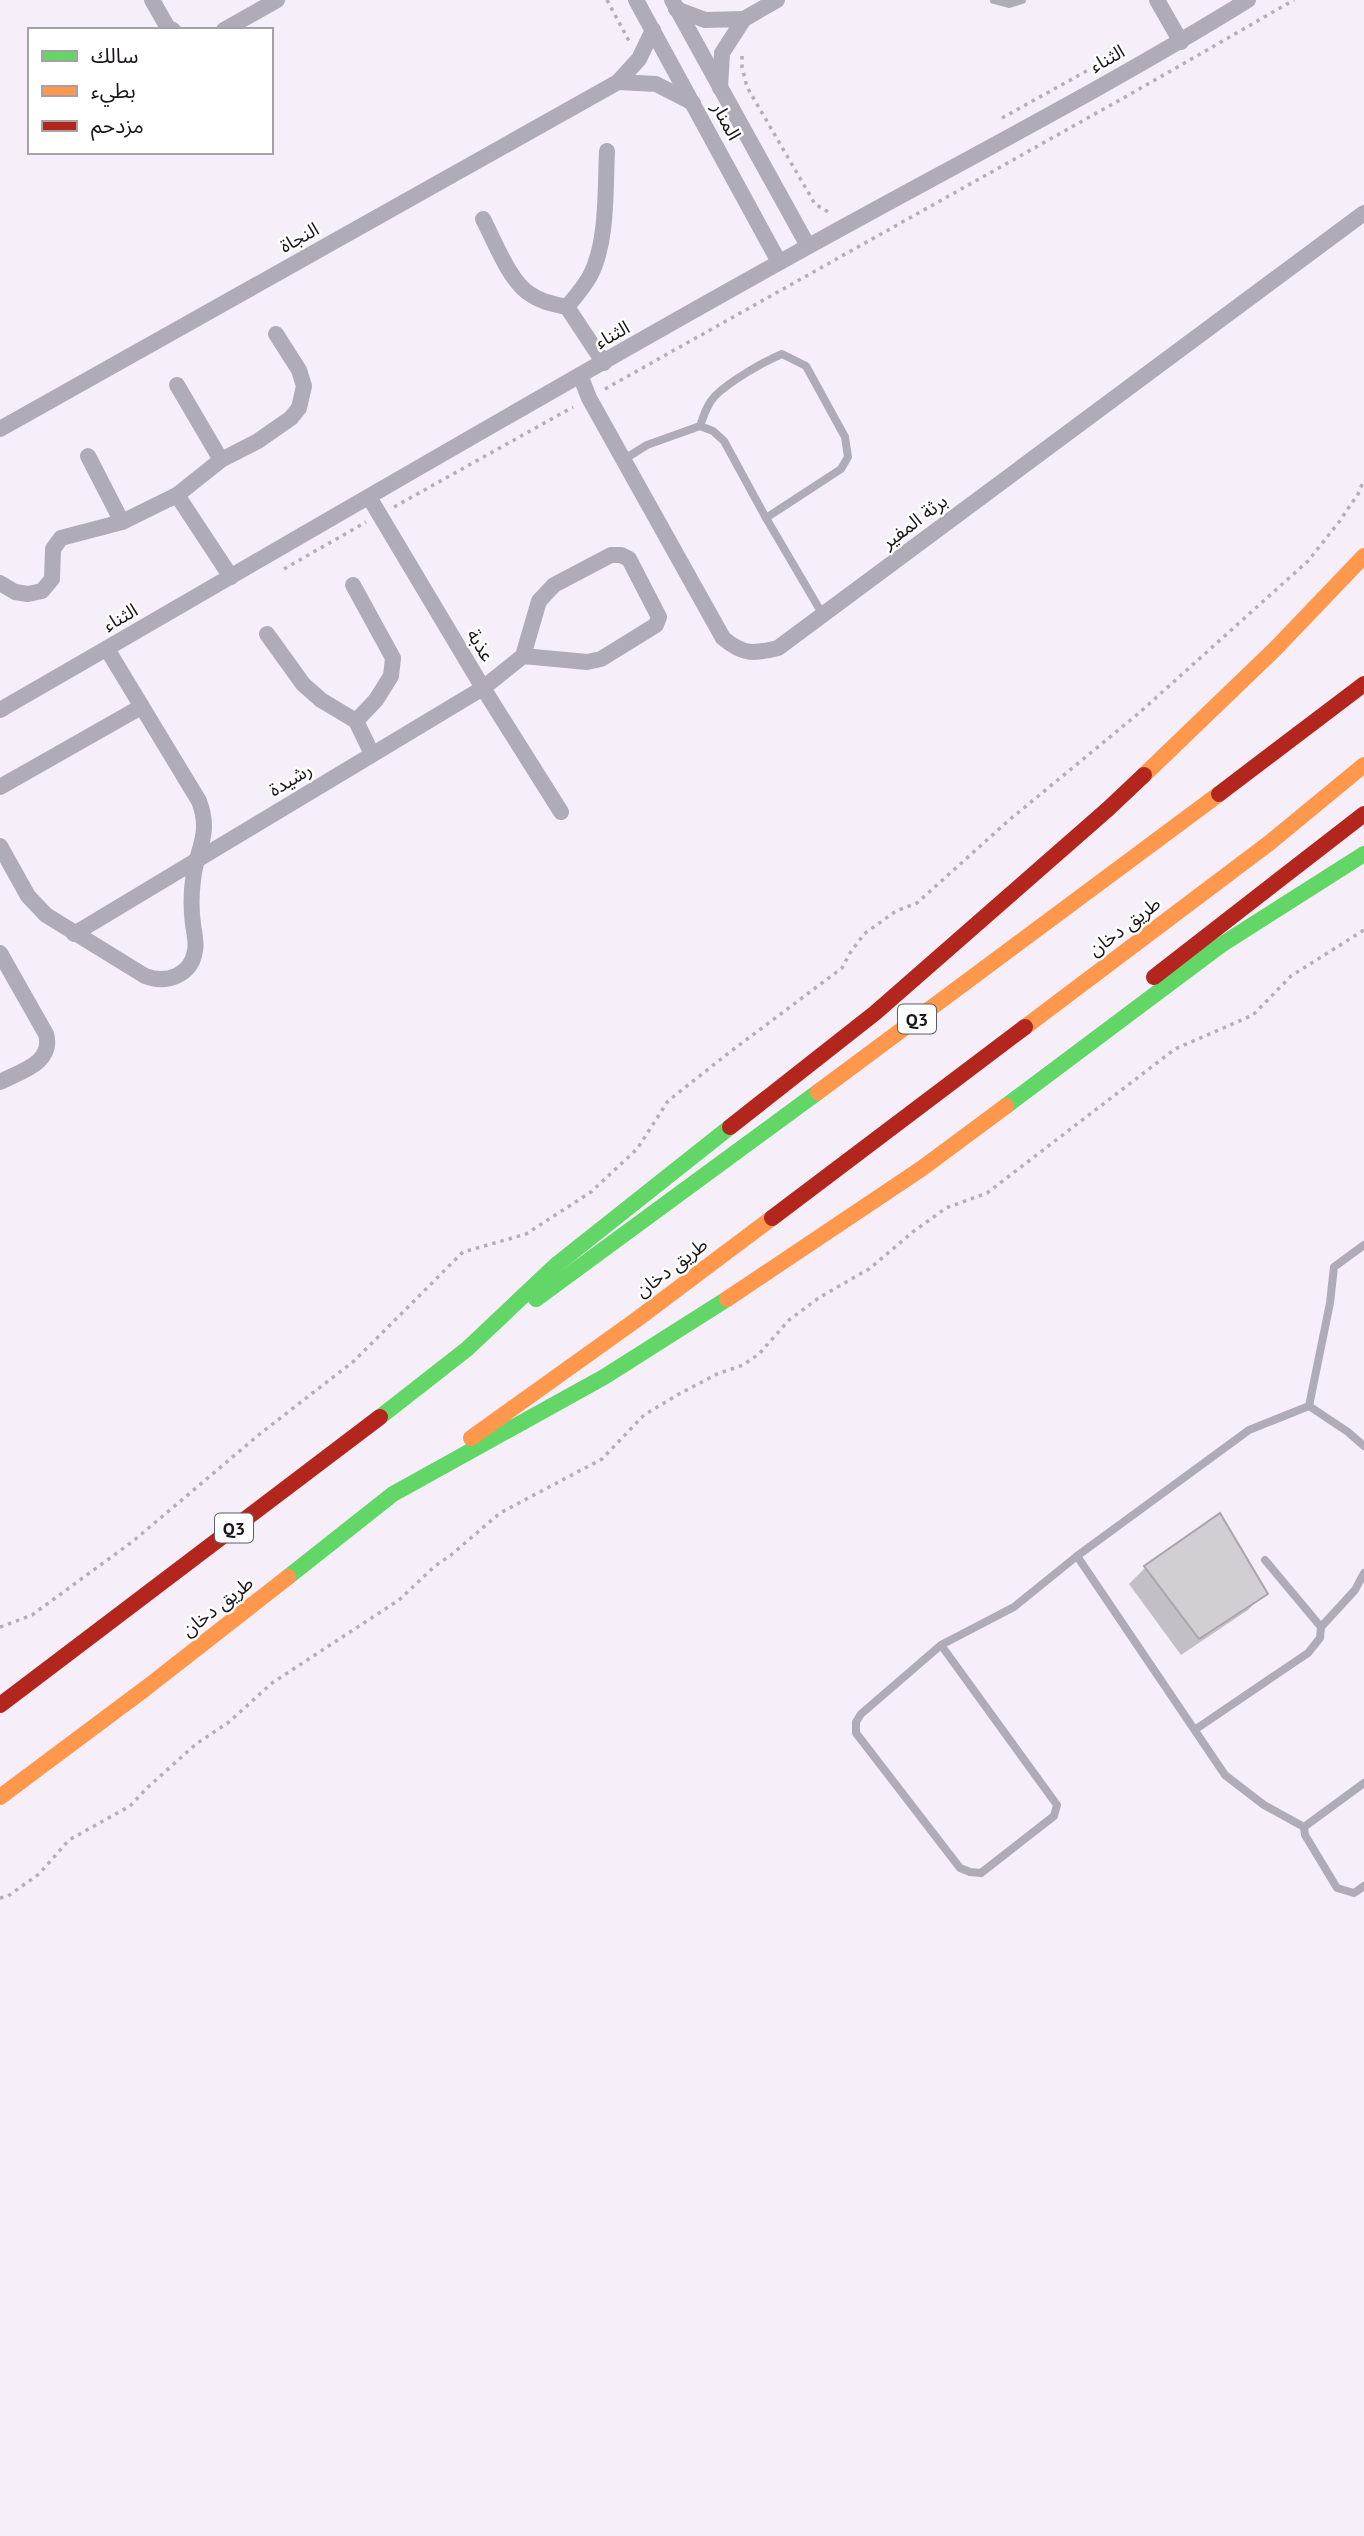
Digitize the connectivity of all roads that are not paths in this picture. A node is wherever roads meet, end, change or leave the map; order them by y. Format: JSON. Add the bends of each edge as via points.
{"nodes":[{"id":1,"x":152,"y":0,"type":"edge"},
{"id":2,"x":277,"y":0,"type":"edge"},
{"id":3,"x":636,"y":0,"type":"edge"},
{"id":4,"x":777,"y":0,"type":"edge"},
{"id":5,"x":994,"y":0,"type":"edge"},
{"id":6,"x":1022,"y":0,"type":"edge"},
{"id":7,"x":1157,"y":0,"type":"edge"},
{"id":8,"x":1248,"y":0,"type":"edge"},
{"id":9,"x":674,"y":4,"type":"edge"},
{"id":10,"x":744,"y":19,"type":"junction"},
{"id":11,"x":168,"y":28,"type":"edge"},
{"id":12,"x":228,"y":28,"type":"edge"},
{"id":13,"x":653,"y":30,"type":"junction"},
{"id":14,"x":1181,"y":41,"type":"junction"},
{"id":15,"x":618,"y":82,"type":"junction"},
{"id":16,"x":720,"y":88,"type":"junction"},
{"id":17,"x":693,"y":103,"type":"junction"},
{"id":18,"x":607,"y":151,"type":"dead end"},
{"id":19,"x":1364,"y":213,"type":"edge"},
{"id":20,"x":483,"y":219,"type":"dead end"},
{"id":21,"x":808,"y":246,"type":"junction"},
{"id":22,"x":779,"y":262,"type":"junction"},
{"id":23,"x":567,"y":307,"type":"junction"},
{"id":24,"x":276,"y":334,"type":"dead end"},
{"id":25,"x":604,"y":363,"type":"junction"},
{"id":26,"x":580,"y":375,"type":"junction"},
{"id":27,"x":177,"y":385,"type":"dead end"},
{"id":28,"x":700,"y":426,"type":"junction"},
{"id":29,"x":0,"y":429,"type":"edge"},
{"id":30,"x":88,"y":456,"type":"dead end"},
{"id":31,"x":221,"y":460,"type":"junction"},
{"id":32,"x":623,"y":460,"type":"junction"},
{"id":33,"x":177,"y":495,"type":"junction"},
{"id":34,"x":369,"y":498,"type":"junction"},
{"id":35,"x":766,"y":518,"type":"junction"},
{"id":36,"x":122,"y":522,"type":"junction"},
{"id":37,"x":1364,"y":556,"type":"edge"},
{"id":38,"x":231,"y":577,"type":"junction"},
{"id":39,"x":0,"y":583,"type":"edge"},
{"id":40,"x":353,"y":585,"type":"dead end"},
{"id":41,"x":823,"y":615,"type":"junction"},
{"id":42,"x":267,"y":634,"type":"dead end"},
{"id":43,"x":107,"y":649,"type":"junction"},
{"id":44,"x":523,"y":656,"type":"junction"},
{"id":45,"x":1364,"y":684,"type":"edge"},
{"id":46,"x":483,"y":688,"type":"junction"},
{"id":47,"x":141,"y":707,"type":"junction"},
{"id":48,"x":0,"y":710,"type":"edge"},
{"id":49,"x":356,"y":720,"type":"junction"},
{"id":50,"x":372,"y":754,"type":"junction"},
{"id":51,"x":1364,"y":765,"type":"edge"},
{"id":52,"x":0,"y":787,"type":"edge"},
{"id":53,"x":562,"y":812,"type":"dead end"},
{"id":54,"x":1364,"y":814,"type":"edge"},
{"id":55,"x":0,"y":846,"type":"edge"},
{"id":56,"x":1364,"y":854,"type":"edge"},
{"id":57,"x":195,"y":861,"type":"junction"},
{"id":58,"x":74,"y":934,"type":"junction"},
{"id":59,"x":0,"y":953,"type":"edge"},
{"id":60,"x":1041,"y":1079,"type":"junction"},
{"id":61,"x":0,"y":1082,"type":"edge"},
{"id":62,"x":1364,"y":1245,"type":"edge"},
{"id":63,"x":467,"y":1349,"type":"junction"},
{"id":64,"x":1309,"y":1406,"type":"junction"},
{"id":65,"x":1364,"y":1446,"type":"edge"},
{"id":66,"x":393,"y":1494,"type":"junction"},
{"id":67,"x":1077,"y":1556,"type":"junction"},
{"id":68,"x":1265,"y":1560,"type":"dead end"},
{"id":69,"x":1364,"y":1573,"type":"edge"},
{"id":70,"x":1321,"y":1627,"type":"junction"},
{"id":71,"x":941,"y":1645,"type":"junction"},
{"id":72,"x":0,"y":1705,"type":"edge"},
{"id":73,"x":1196,"y":1729,"type":"junction"},
{"id":74,"x":1364,"y":1783,"type":"edge"},
{"id":75,"x":0,"y":1797,"type":"edge"},
{"id":76,"x":1304,"y":1827,"type":"junction"},
{"id":77,"x":1364,"y":1885,"type":"edge"}],
"edges":[{"from":1,"to":11,"type":"street"},
{"from":2,"to":12,"type":"street"},
{"from":3,"to":13,"type":"street","name":"المنار"},
{"from":4,"to":10,"type":"street"},
{"from":5,"to":6,"type":"lane","via":[[1009,4]]},
{"from":7,"to":14,"type":"street"},
{"from":8,"to":14,"type":"street","name":"الثناء"},
{"from":9,"to":10,"type":"street","via":[[705,20]]},
{"from":9,"to":16,"type":"street","name":"المنار"},
{"from":10,"to":16,"type":"street","via":[[722,53]]},
{"from":13,"to":15,"type":"street","name":"النجاة","via":[[639,59]]},
{"from":13,"to":17,"type":"street","name":"المنار"},
{"from":14,"to":21,"type":"street","name":"الثناء"},
{"from":15,"to":17,"type":"street","via":[[656,84]]},
{"from":15,"to":29,"type":"street","name":"النجاة"},
{"from":16,"to":21,"type":"street","name":"المنار"},
{"from":17,"to":22,"type":"street","name":"المنار"},
{"from":18,"to":23,"type":"street","via":[[597,259],[589,279]]},
{"from":19,"to":41,"type":"street","name":"برثة المفير"},
{"from":20,"to":23,"type":"street","via":[[517,282],[547,303]]},
{"from":21,"to":22,"type":"street","name":"الثناء"},
{"from":22,"to":25,"type":"street","name":"الثناء"},
{"from":23,"to":25,"type":"street"},
{"from":24,"to":31,"type":"street","via":[[304,386],[299,408],[280,427]]},
{"from":25,"to":26,"type":"street","name":"الثناء"},
{"from":26,"to":32,"type":"street","name":"برثة المفير"},
{"from":26,"to":34,"type":"street","name":"الثناء"},
{"from":27,"to":31,"type":"street"},
{"from":28,"to":32,"type":"lane","via":[[647,445]]},
{"from":28,"to":35,"type":"lane","via":[[724,441]]},
{"from":28,"to":35,"type":"lane","via":[[715,396],[764,362],[782,354],[806,366],[845,437],[848,457],[841,469]]},
{"from":30,"to":36,"type":"street"},
{"from":31,"to":33,"type":"street"},
{"from":32,"to":41,"type":"street","name":"برثة المفير","via":[[723,638],[735,648],[749,653],[778,648]]},
{"from":33,"to":36,"type":"street"},
{"from":33,"to":38,"type":"street"},
{"from":34,"to":38,"type":"street","name":"الثناء"},
{"from":34,"to":46,"type":"street","name":"عذبة"},
{"from":35,"to":41,"type":"lane"},
{"from":36,"to":39,"type":"street","via":[[61,538],[53,549],[52,579],[42,592],[15,592]]},
{"from":37,"to":63,"type":"main road","via":[[1275,649],[1108,809],[875,1013],[556,1265]]},
{"from":38,"to":43,"type":"street","name":"الثناء"},
{"from":40,"to":49,"type":"street","via":[[393,658],[391,676],[376,701]]},
{"from":42,"to":49,"type":"street","via":[[303,684]]},
{"from":43,"to":47,"type":"street"},
{"from":43,"to":48,"type":"street","name":"الثناء"},
{"from":44,"to":44,"type":"street","via":[[587,662],[601,659],[656,625],[659,618],[629,559],[611,555],[554,585],[540,601]]},
{"from":44,"to":46,"type":"street","name":"رشيدة"},
{"from":45,"to":63,"type":"main road","number":"Q3","via":[[1120,870]]},
{"from":46,"to":50,"type":"street","name":"رشيدة"},
{"from":46,"to":53,"type":"street","name":"عذبة"},
{"from":47,"to":52,"type":"street"},
{"from":47,"to":57,"type":"street","via":[[203,812],[205,836]]},
{"from":49,"to":50,"type":"street"},
{"from":50,"to":57,"type":"street","name":"رشيدة"},
{"from":51,"to":66,"type":"main road","name":"طريق دخان","via":[[1268,844],[636,1320]]},
{"from":54,"to":60,"type":"main road","via":[[1086,1030]]},
{"from":55,"to":58,"type":"street","via":[[28,896]]},
{"from":56,"to":60,"type":"main road","via":[[1221,945]]},
{"from":57,"to":58,"type":"street","name":"رشيدة"},
{"from":57,"to":58,"type":"street","via":[[191,893],[195,952],[181,974],[163,980],[145,976]]},
{"from":59,"to":61,"type":"street","via":[[49,1044],[42,1059]]},
{"from":60,"to":66,"type":"main road","via":[[921,1169],[741,1290],[604,1377]]},
{"from":62,"to":64,"type":"lane","via":[[1334,1267]]},
{"from":63,"to":72,"type":"main road","number":"Q3"},
{"from":64,"to":65,"type":"lane"},
{"from":64,"to":67,"type":"lane","via":[[1249,1430]]},
{"from":66,"to":75,"type":"main road","name":"طريق دخان"},
{"from":67,"to":71,"type":"lane","via":[[1014,1607]]},
{"from":67,"to":73,"type":"lane"},
{"from":68,"to":70,"type":"lane"},
{"from":69,"to":70,"type":"lane","via":[[1355,1590]]},
{"from":70,"to":73,"type":"lane","via":[[1320,1638],[1308,1653]]},
{"from":71,"to":71,"type":"lane","via":[[861,1714],[856,1733],[960,1868],[981,1873],[1054,1816],[1057,1805]]},
{"from":73,"to":76,"type":"lane","via":[[1225,1775],[1264,1805]]},
{"from":74,"to":76,"type":"lane"},
{"from":76,"to":77,"type":"lane","via":[[1337,1888],[1354,1893]]}]}
